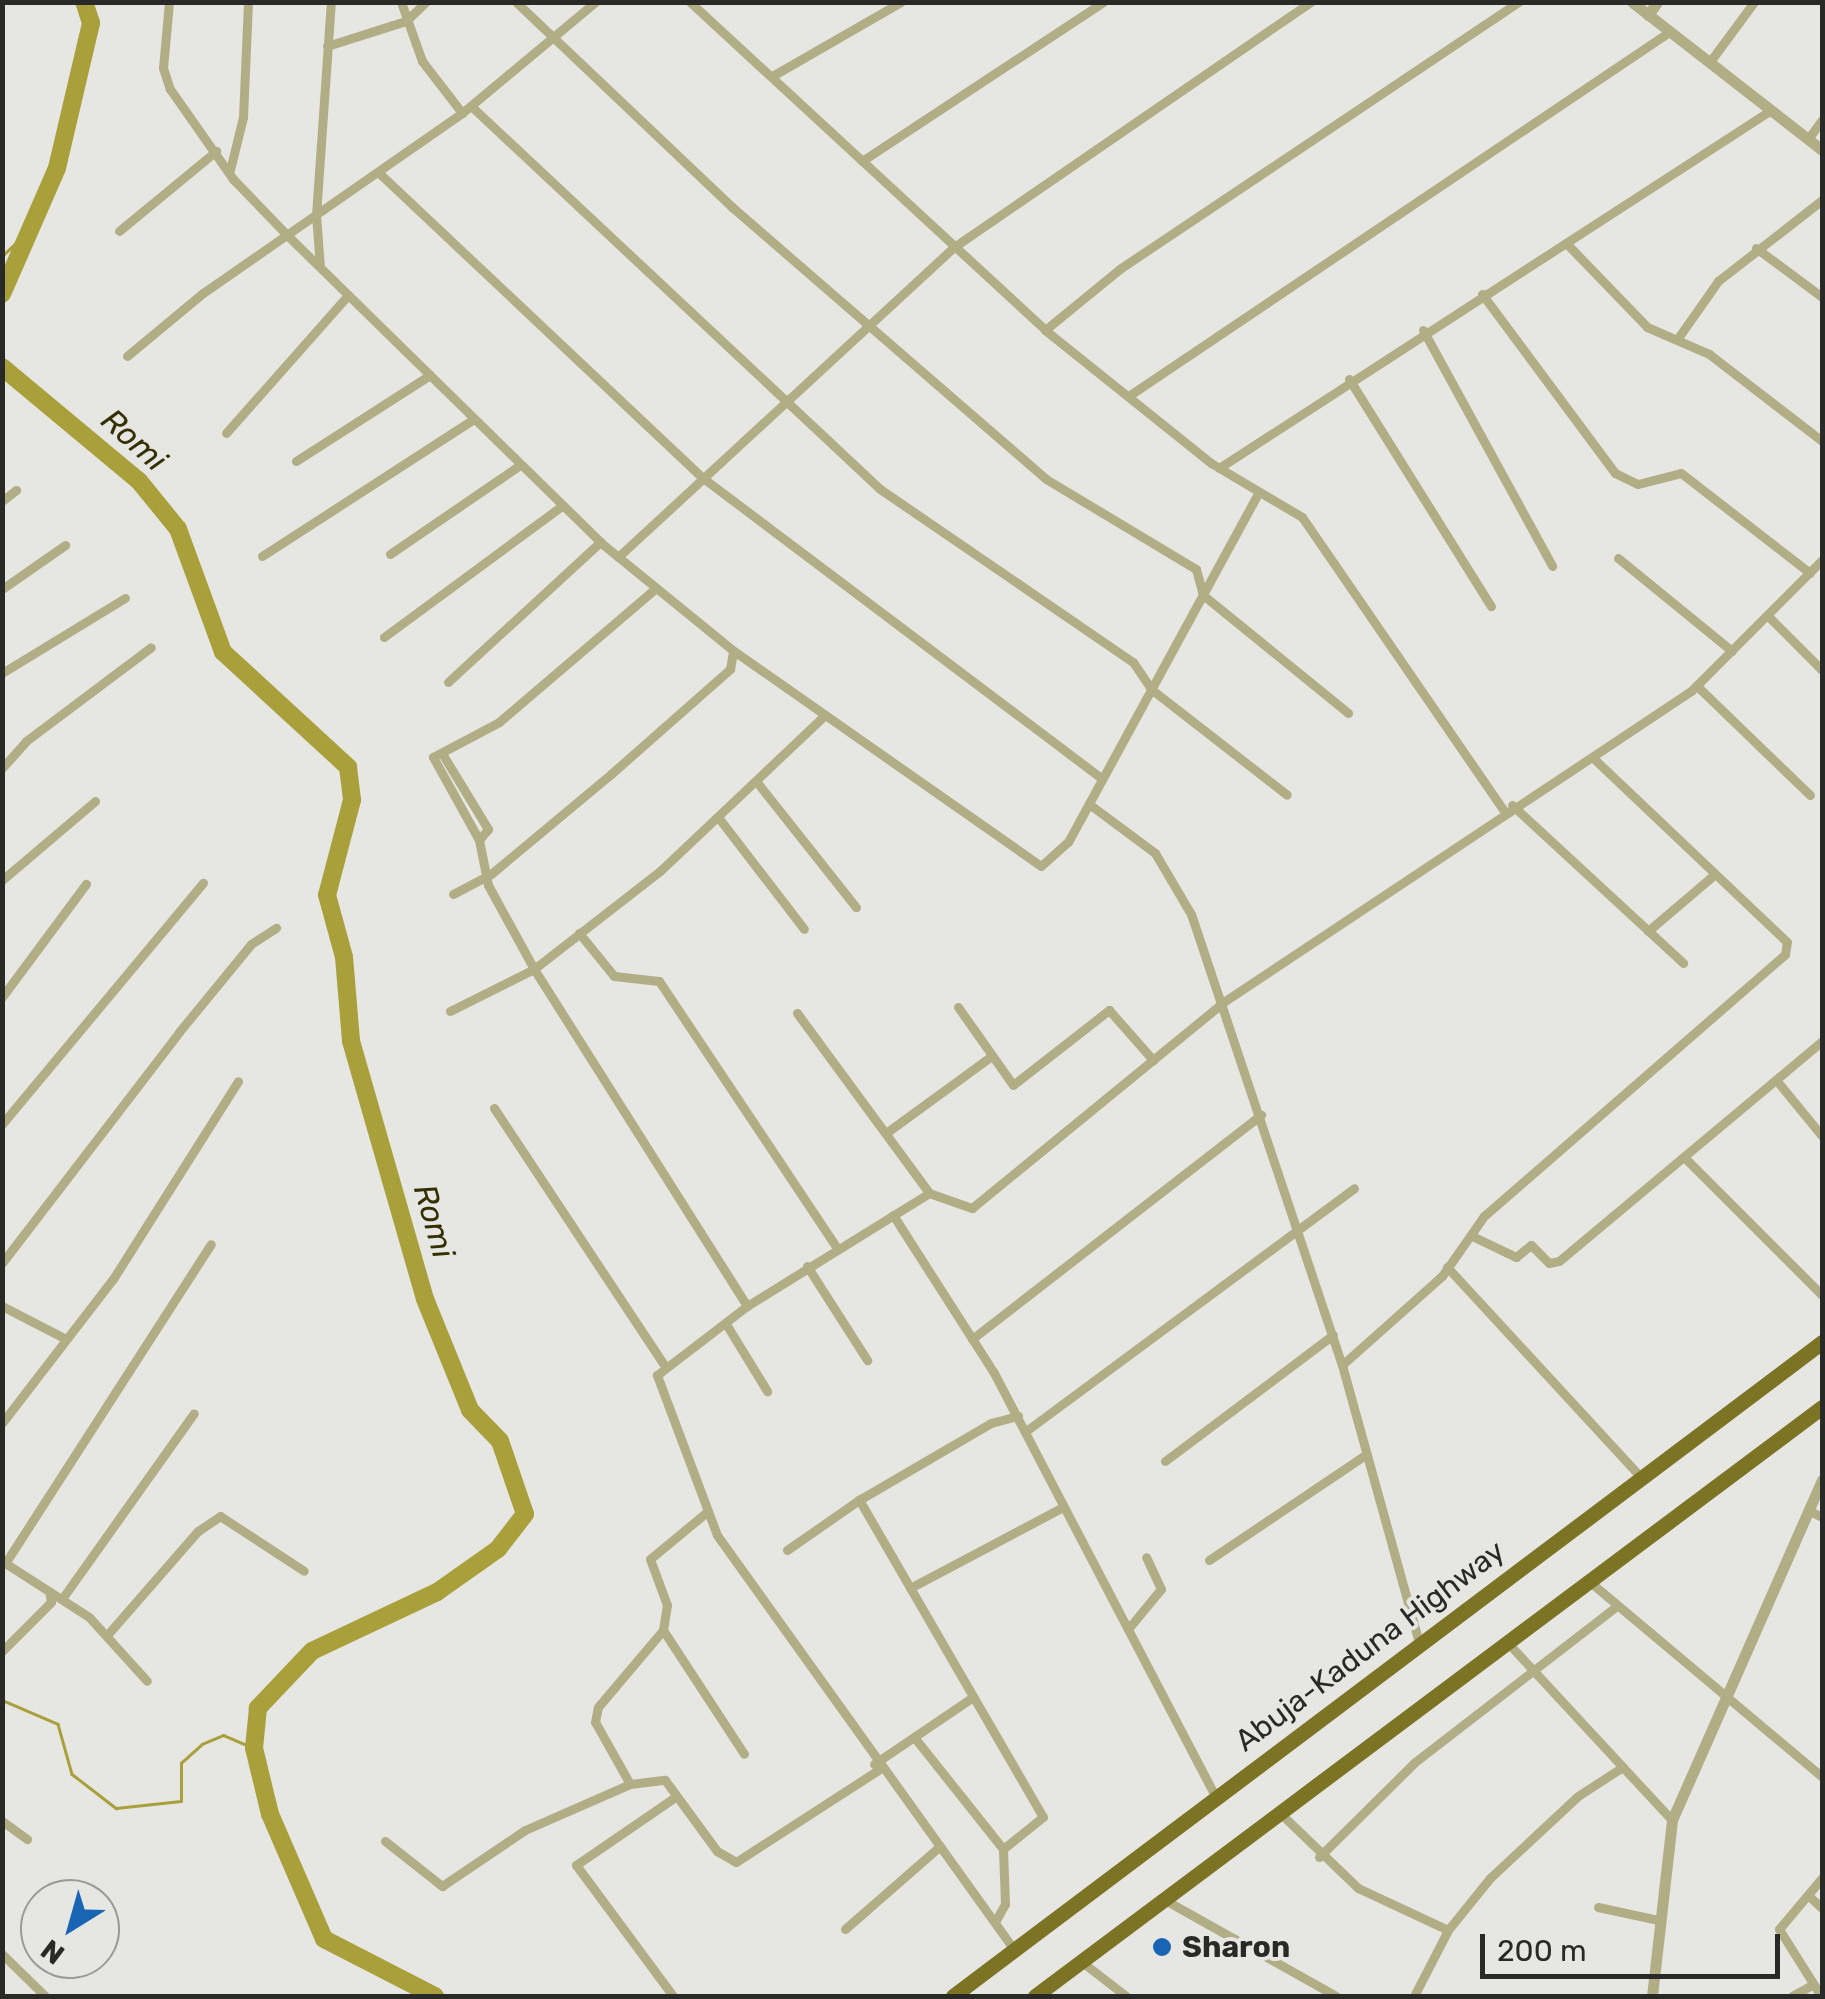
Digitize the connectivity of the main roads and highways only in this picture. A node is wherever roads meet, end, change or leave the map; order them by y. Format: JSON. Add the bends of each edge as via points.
{"nodes":[{"id":1,"x":1822,"y":1342,"type":"edge"},
{"id":2,"x":1822,"y":1409,"type":"edge"},
{"id":3,"x":953,"y":1996,"type":"edge"},
{"id":4,"x":1035,"y":1996,"type":"edge"}],
"edges":[{"from":1,"to":3,"type":"highway","name":"Abuja-Kaduna Highway"},
{"from":2,"to":4,"type":"highway"}]}
